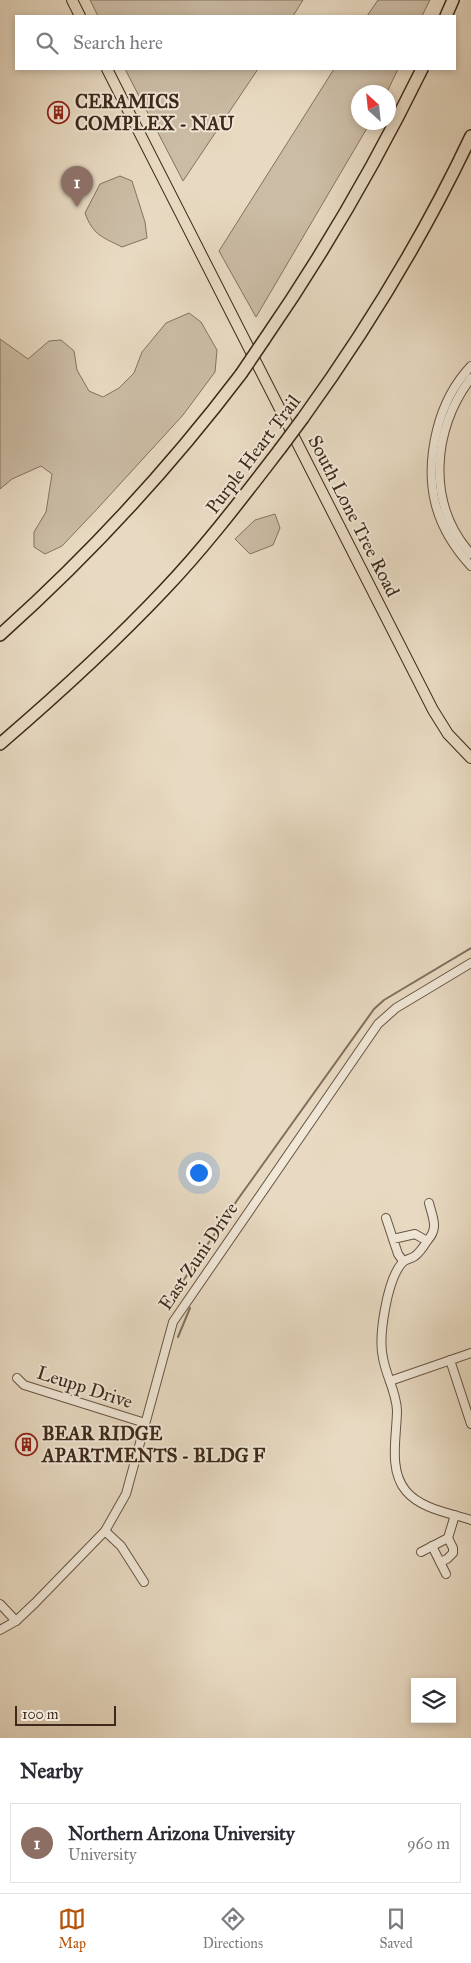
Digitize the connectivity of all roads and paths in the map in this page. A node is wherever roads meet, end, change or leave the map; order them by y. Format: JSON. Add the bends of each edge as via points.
{"nodes":[{"id":1,"x":72,"y":0,"type":"edge"},
{"id":2,"x":452,"y":0,"type":"edge"},
{"id":3,"x":80,"y":15,"type":"edge"},
{"id":4,"x":446,"y":15,"type":"edge"},
{"id":5,"x":108,"y":70,"type":"edge"},
{"id":6,"x":422,"y":70,"type":"edge"},
{"id":7,"x":471,"y":136,"type":"edge"},
{"id":8,"x":471,"y":366,"type":"edge"},
{"id":9,"x":471,"y":378,"type":"edge"},
{"id":10,"x":471,"y":554,"type":"edge"},
{"id":11,"x":471,"y":566,"type":"edge"},
{"id":12,"x":0,"y":635,"type":"edge"},
{"id":13,"x":0,"y":744,"type":"edge"},
{"id":14,"x":471,"y":758,"type":"edge"},
{"id":15,"x":471,"y":963,"type":"edge"},
{"id":16,"x":429,"y":1203,"type":"dead end"},
{"id":17,"x":386,"y":1218,"type":"dead end"},
{"id":18,"x":393,"y":1239,"type":"junction"},
{"id":19,"x":428,"y":1241,"type":"junction"},
{"id":20,"x":403,"y":1261,"type":"junction"},
{"id":21,"x":471,"y":1353,"type":"edge"},
{"id":22,"x":450,"y":1360,"type":"junction"},
{"id":23,"x":17,"y":1378,"type":"dead end"},
{"id":24,"x":390,"y":1381,"type":"junction"},
{"id":25,"x":145,"y":1424,"type":"junction"},
{"id":26,"x":471,"y":1424,"type":"edge"},
{"id":27,"x":455,"y":1515,"type":"junction"},
{"id":28,"x":471,"y":1520,"type":"edge"},
{"id":29,"x":105,"y":1531,"type":"junction"},
{"id":30,"x":448,"y":1538,"type":"junction"},
{"id":31,"x":432,"y":1546,"type":"junction"},
{"id":32,"x":421,"y":1552,"type":"dead end"},
{"id":33,"x":440,"y":1562,"type":"junction"},
{"id":34,"x":446,"y":1574,"type":"dead end"},
{"id":35,"x":144,"y":1582,"type":"dead end"},
{"id":36,"x":0,"y":1604,"type":"edge"},
{"id":37,"x":16,"y":1621,"type":"junction"},
{"id":38,"x":0,"y":1630,"type":"edge"}],
"edges":[{"from":1,"to":3,"type":"main road"},
{"from":2,"to":4,"type":"highway"},
{"from":5,"to":14,"type":"main road","name":"South Lone Tree Road","via":[[433,710],[448,734]]},
{"from":6,"to":12,"type":"highway","bridge":true,"via":[[341,222],[241,374],[179,452],[98,542]]},
{"from":7,"to":13,"type":"highway","name":"Purple Heart Trail","bridge":true,"via":[[406,261],[340,366],[225,520],[164,590]]},
{"from":8,"to":11,"type":"street","via":[[457,383],[442,411],[431,464],[431,487],[438,513],[451,539]]},
{"from":9,"to":10,"type":"street","via":[[446,426],[439,473],[445,509]]},
{"from":15,"to":25,"type":"street","name":"East Zuni Drive","via":[[396,1008],[378,1024],[173,1322]]},
{"from":16,"to":19,"type":"street","via":[[435,1229]]},
{"from":17,"to":18,"type":"street"},
{"from":18,"to":19,"type":"street","via":[[415,1234]]},
{"from":18,"to":20,"type":"street"},
{"from":19,"to":20,"type":"street","via":[[414,1256]]},
{"from":20,"to":24,"type":"street","via":[[387,1298],[382,1340],[383,1359]]},
{"from":21,"to":22,"type":"street"},
{"from":22,"to":24,"type":"street"},
{"from":22,"to":26,"type":"street"},
{"from":23,"to":25,"type":"street","name":"Leupp Drive","via":[[24,1385]]},
{"from":24,"to":27,"type":"street","via":[[397,1409],[396,1469],[402,1485],[422,1504]]},
{"from":25,"to":29,"type":"street","name":"East Zuni Drive","via":[[126,1494]]},
{"from":27,"to":28,"type":"street"},
{"from":27,"to":30,"type":"street"},
{"from":29,"to":35,"type":"street","via":[[122,1546]]},
{"from":29,"to":37,"type":"street","name":"East Zuni Drive"},
{"from":30,"to":31,"type":"street"},
{"from":30,"to":33,"type":"street","via":[[453,1553]]},
{"from":31,"to":32,"type":"street"},
{"from":31,"to":33,"type":"street"},
{"from":33,"to":34,"type":"street"},
{"from":36,"to":37,"type":"street"},
{"from":37,"to":38,"type":"street","name":"East Zuni Drive"}]}
